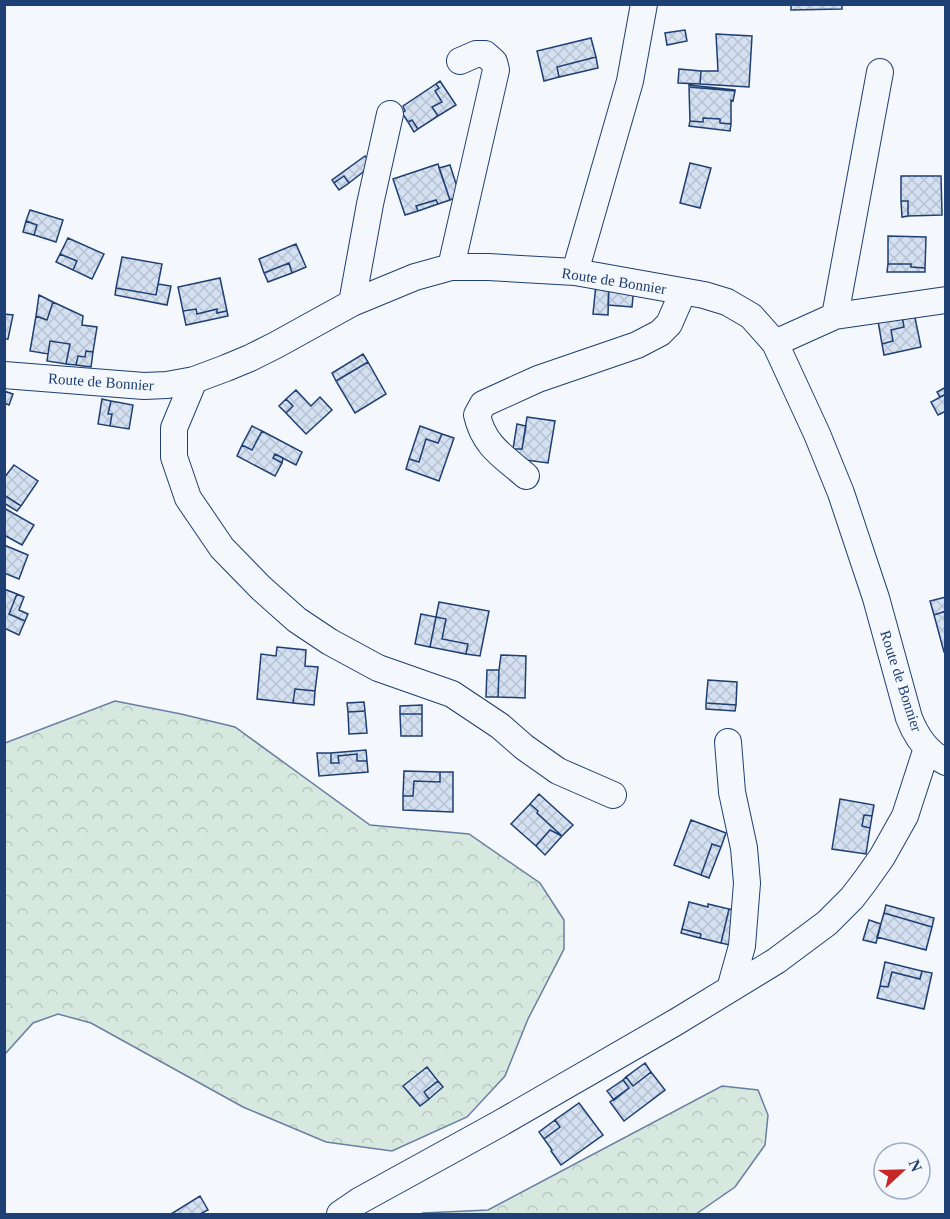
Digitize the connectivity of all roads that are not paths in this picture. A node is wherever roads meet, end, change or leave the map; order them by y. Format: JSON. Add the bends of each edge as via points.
{"nodes":[{"id":1,"x":644,"y":4,"type":"edge"},
{"id":2,"x":460,"y":61,"type":"dead end"},
{"id":3,"x":880,"y":72,"type":"dead end"},
{"id":4,"x":390,"y":114,"type":"dead end"},
{"id":5,"x":451,"y":267,"type":"junction"},
{"id":6,"x":575,"y":272,"type":"junction"},
{"id":7,"x":683,"y":292,"type":"junction"},
{"id":8,"x":945,"y":300,"type":"edge"},
{"id":9,"x":352,"y":303,"type":"junction"},
{"id":10,"x":835,"y":316,"type":"junction"},
{"id":11,"x":775,"y":343,"type":"junction"},
{"id":12,"x":4,"y":375,"type":"edge"},
{"id":13,"x":194,"y":380,"type":"junction"},
{"id":14,"x":526,"y":476,"type":"dead end"},
{"id":15,"x":728,"y":742,"type":"dead end"},
{"id":16,"x":936,"y":755,"type":"edge"},
{"id":17,"x":613,"y":795,"type":"dead end"},
{"id":18,"x":730,"y":989,"type":"junction"},
{"id":19,"x":340,"y":1215,"type":"edge"}],
"edges":[{"from":1,"to":6,"type":"street","via":[[630,81]]},
{"from":2,"to":5,"type":"street","via":[[485,54],[496,70]]},
{"from":3,"to":10,"type":"street"},
{"from":4,"to":9,"type":"street"},
{"from":5,"to":6,"type":"street","name":"Route de Bonnier"},
{"from":5,"to":9,"type":"street","name":"Route de Bonnier"},
{"from":6,"to":7,"type":"street","name":"Route de Bonnier"},
{"from":7,"to":11,"type":"street","name":"Route de Bonnier","via":[[727,303],[751,316]]},
{"from":7,"to":14,"type":"street","via":[[669,324],[660,333],[483,404],[477,415],[480,429],[492,447]]},
{"from":8,"to":10,"type":"street"},
{"from":9,"to":13,"type":"street","name":"Route de Bonnier","via":[[250,358]]},
{"from":10,"to":11,"type":"street"},
{"from":11,"to":16,"type":"street","name":"Route de Bonnier","via":[[841,493],[915,734]]},
{"from":12,"to":13,"type":"street","name":"Route de Bonnier","via":[[144,386]]},
{"from":13,"to":17,"type":"street","via":[[174,428],[174,458],[188,498],[222,549],[261,588],[297,620],[330,642],[378,668],[452,694],[558,771]]},
{"from":15,"to":18,"type":"street","via":[[747,883],[742,946]]},
{"from":16,"to":18,"type":"street","via":[[882,856],[852,898],[827,923]]},
{"from":18,"to":19,"type":"street"}]}
